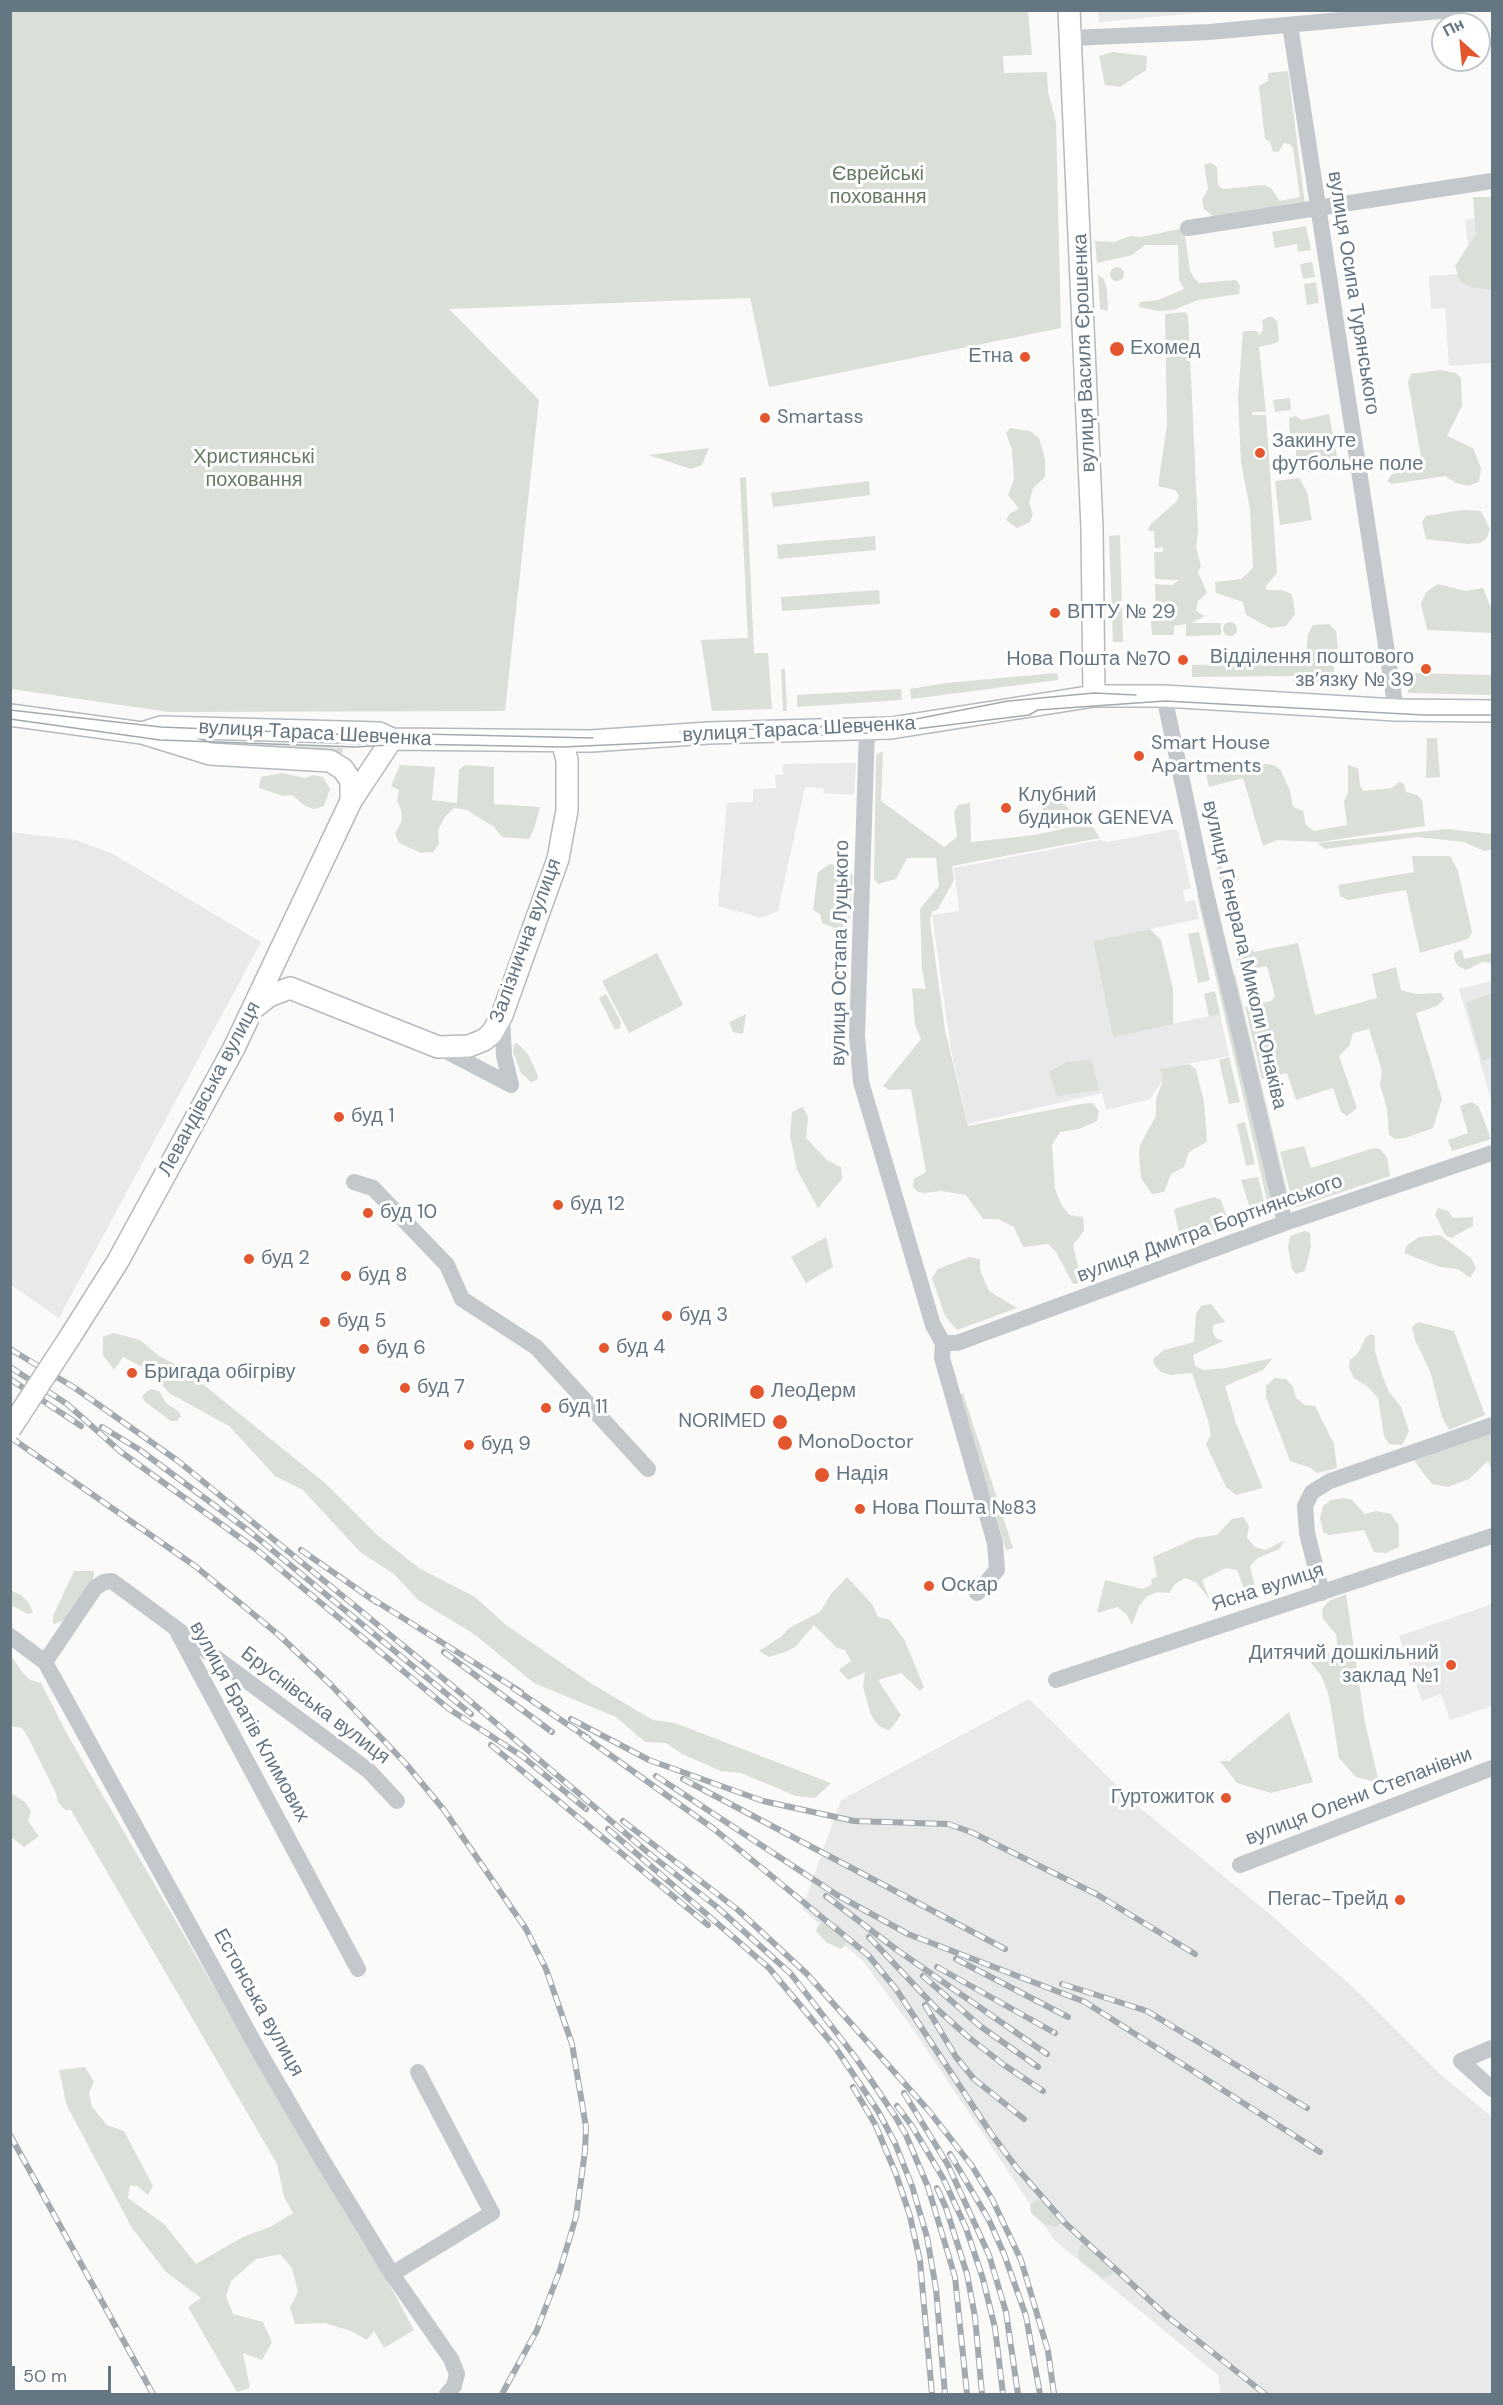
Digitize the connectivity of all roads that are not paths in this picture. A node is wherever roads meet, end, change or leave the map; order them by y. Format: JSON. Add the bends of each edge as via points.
{"nodes":[{"id":1,"x":1069,"y":10,"type":"edge"},
{"id":2,"x":1451,"y":10,"type":"edge"},
{"id":3,"x":1290,"y":25,"type":"junction"},
{"id":4,"x":1071,"y":38,"type":"junction"},
{"id":5,"x":1492,"y":182,"type":"edge"},
{"id":6,"x":1318,"y":209,"type":"junction"},
{"id":7,"x":1188,"y":228,"type":"dead end"},
{"id":8,"x":1094,"y":696,"type":"junction"},
{"id":9,"x":1164,"y":696,"type":"junction"},
{"id":10,"x":1396,"y":710,"type":"junction"},
{"id":11,"x":1492,"y":711,"type":"edge"},
{"id":12,"x":10,"y":715,"type":"edge"},
{"id":13,"x":867,"y":729,"type":"junction"},
{"id":14,"x":142,"y":733,"type":"junction"},
{"id":15,"x":392,"y":739,"type":"junction"},
{"id":16,"x":562,"y":741,"type":"junction"},
{"id":17,"x":351,"y":801,"type":"junction"},
{"id":18,"x":279,"y":953,"type":"junction"},
{"id":19,"x":290,"y":988,"type":"junction"},
{"id":20,"x":254,"y":1009,"type":"junction"},
{"id":21,"x":502,"y":1015,"type":"junction"},
{"id":22,"x":438,"y":1047,"type":"junction"},
{"id":23,"x":1492,"y":1153,"type":"edge"},
{"id":24,"x":354,"y":1182,"type":"dead end"},
{"id":25,"x":1285,"y":1223,"type":"junction"},
{"id":26,"x":943,"y":1343,"type":"junction"},
{"id":27,"x":1492,"y":1425,"type":"edge"},
{"id":28,"x":10,"y":1429,"type":"edge"},
{"id":29,"x":648,"y":1469,"type":"dead end"},
{"id":30,"x":1492,"y":1536,"type":"edge"},
{"id":31,"x":977,"y":1593,"type":"dead end"},
{"id":32,"x":1323,"y":1593,"type":"junction"},
{"id":33,"x":175,"y":1627,"type":"junction"},
{"id":34,"x":10,"y":1636,"type":"edge"},
{"id":35,"x":45,"y":1662,"type":"junction"},
{"id":36,"x":1056,"y":1680,"type":"dead end"},
{"id":37,"x":1492,"y":1768,"type":"edge"},
{"id":38,"x":397,"y":1801,"type":"dead end"},
{"id":39,"x":1240,"y":1865,"type":"dead end"},
{"id":40,"x":358,"y":1969,"type":"dead end"},
{"id":41,"x":1492,"y":2048,"type":"edge"},
{"id":42,"x":418,"y":2073,"type":"dead end"},
{"id":43,"x":1492,"y":2089,"type":"edge"},
{"id":44,"x":392,"y":2274,"type":"junction"},
{"id":45,"x":447,"y":2394,"type":"edge"}],
"edges":[{"from":1,"to":4,"type":"main road","name":"вулиця Василя Єрошенка"},
{"from":2,"to":3,"type":"street"},
{"from":3,"to":4,"type":"street"},
{"from":3,"to":6,"type":"street","name":"вулиця Осипа Турянського"},
{"from":4,"to":8,"type":"main road","name":"вулиця Василя Єрошенка","via":[[1093,539]]},
{"from":5,"to":6,"type":"street"},
{"from":6,"to":7,"type":"street"},
{"from":6,"to":10,"type":"street","name":"вулиця Осипа Турянського"},
{"from":8,"to":9,"type":"main road","name":"вулиця Тараса Шевченка"},
{"from":8,"to":13,"type":"main road","name":"вулиця Тараса Шевченка"},
{"from":9,"to":10,"type":"main road","name":"вулиця Тараса Шевченка"},
{"from":9,"to":25,"type":"street","name":"вулиця Генерала Миколи Юнаківа","via":[[1205,889]]},
{"from":10,"to":11,"type":"main road","name":"вулиця Тараса Шевченка"},
{"from":12,"to":14,"type":"main road","name":"вулиця Тараса Шевченка"},
{"from":13,"to":16,"type":"main road","name":"вулиця Тараса Шевченка"},
{"from":13,"to":26,"type":"street","name":"вулиця Остапа Луцького","via":[[857,1036],[861,1082],[933,1325]]},
{"from":14,"to":15,"type":"main road","name":"вулиця Тараса Шевченка","via":[[161,727],[380,733]]},
{"from":14,"to":17,"type":"main road","name":"вулиця Тараса Шевченка","via":[[210,754],[330,761],[343,769],[351,781]]},
{"from":15,"to":16,"type":"main road","name":"вулиця Тараса Шевченка"},
{"from":15,"to":17,"type":"main road","name":"Левандівська вулиця"},
{"from":16,"to":21,"type":"main road","name":"Залізнична вулиця","via":[[567,760],[567,810],[558,859]]},
{"from":17,"to":18,"type":"main road","name":"Левандівська вулиця"},
{"from":18,"to":19,"type":"main road"},
{"from":18,"to":20,"type":"main road","name":"Левандівська вулиця"},
{"from":19,"to":20,"type":"main road","via":[[269,996]]},
{"from":19,"to":22,"type":"main road","name":"Залізнична вулиця"},
{"from":20,"to":28,"type":"main road","name":"Левандівська вулиця","bridge":true,"via":[[118,1261]]},
{"from":21,"to":22,"type":"main road","name":"Залізнична вулиця","via":[[484,1040],[469,1046]]},
{"from":21,"to":22,"type":"street","via":[[504,1056],[511,1085]]},
{"from":23,"to":25,"type":"street","name":"вулиця Дмитра Бортнянського"},
{"from":24,"to":29,"type":"street","via":[[373,1188],[447,1265],[462,1299],[536,1347]]},
{"from":25,"to":26,"type":"street","name":"вулиця Дмитра Бортнянського","via":[[957,1343]]},
{"from":26,"to":31,"type":"street","via":[[944,1367],[995,1543],[997,1570]]},
{"from":27,"to":32,"type":"street","via":[[1330,1482],[1312,1492],[1305,1515]]},
{"from":30,"to":32,"type":"street","name":"Ясна вулиця"},
{"from":32,"to":36,"type":"street","name":"Ясна вулиця"},
{"from":33,"to":35,"type":"street","name":"вулиця Братів Климових","via":[[112,1581],[104,1582],[95,1588]]},
{"from":33,"to":38,"type":"street","name":"Бруснівська вулиця","via":[[369,1771]]},
{"from":33,"to":40,"type":"street","name":"вулиця Братів Климових"},
{"from":34,"to":35,"type":"street","name":"Естонська вулиця"},
{"from":35,"to":44,"type":"street","name":"Естонська вулиця","via":[[261,2055]]},
{"from":37,"to":39,"type":"street","name":"вулиця Олени Степанівни"},
{"from":41,"to":43,"type":"street","via":[[1461,2061]]},
{"from":42,"to":44,"type":"street","via":[[492,2213]]},
{"from":44,"to":45,"type":"street","name":"Естонська вулиця","via":[[451,2359],[457,2374]]}]}
